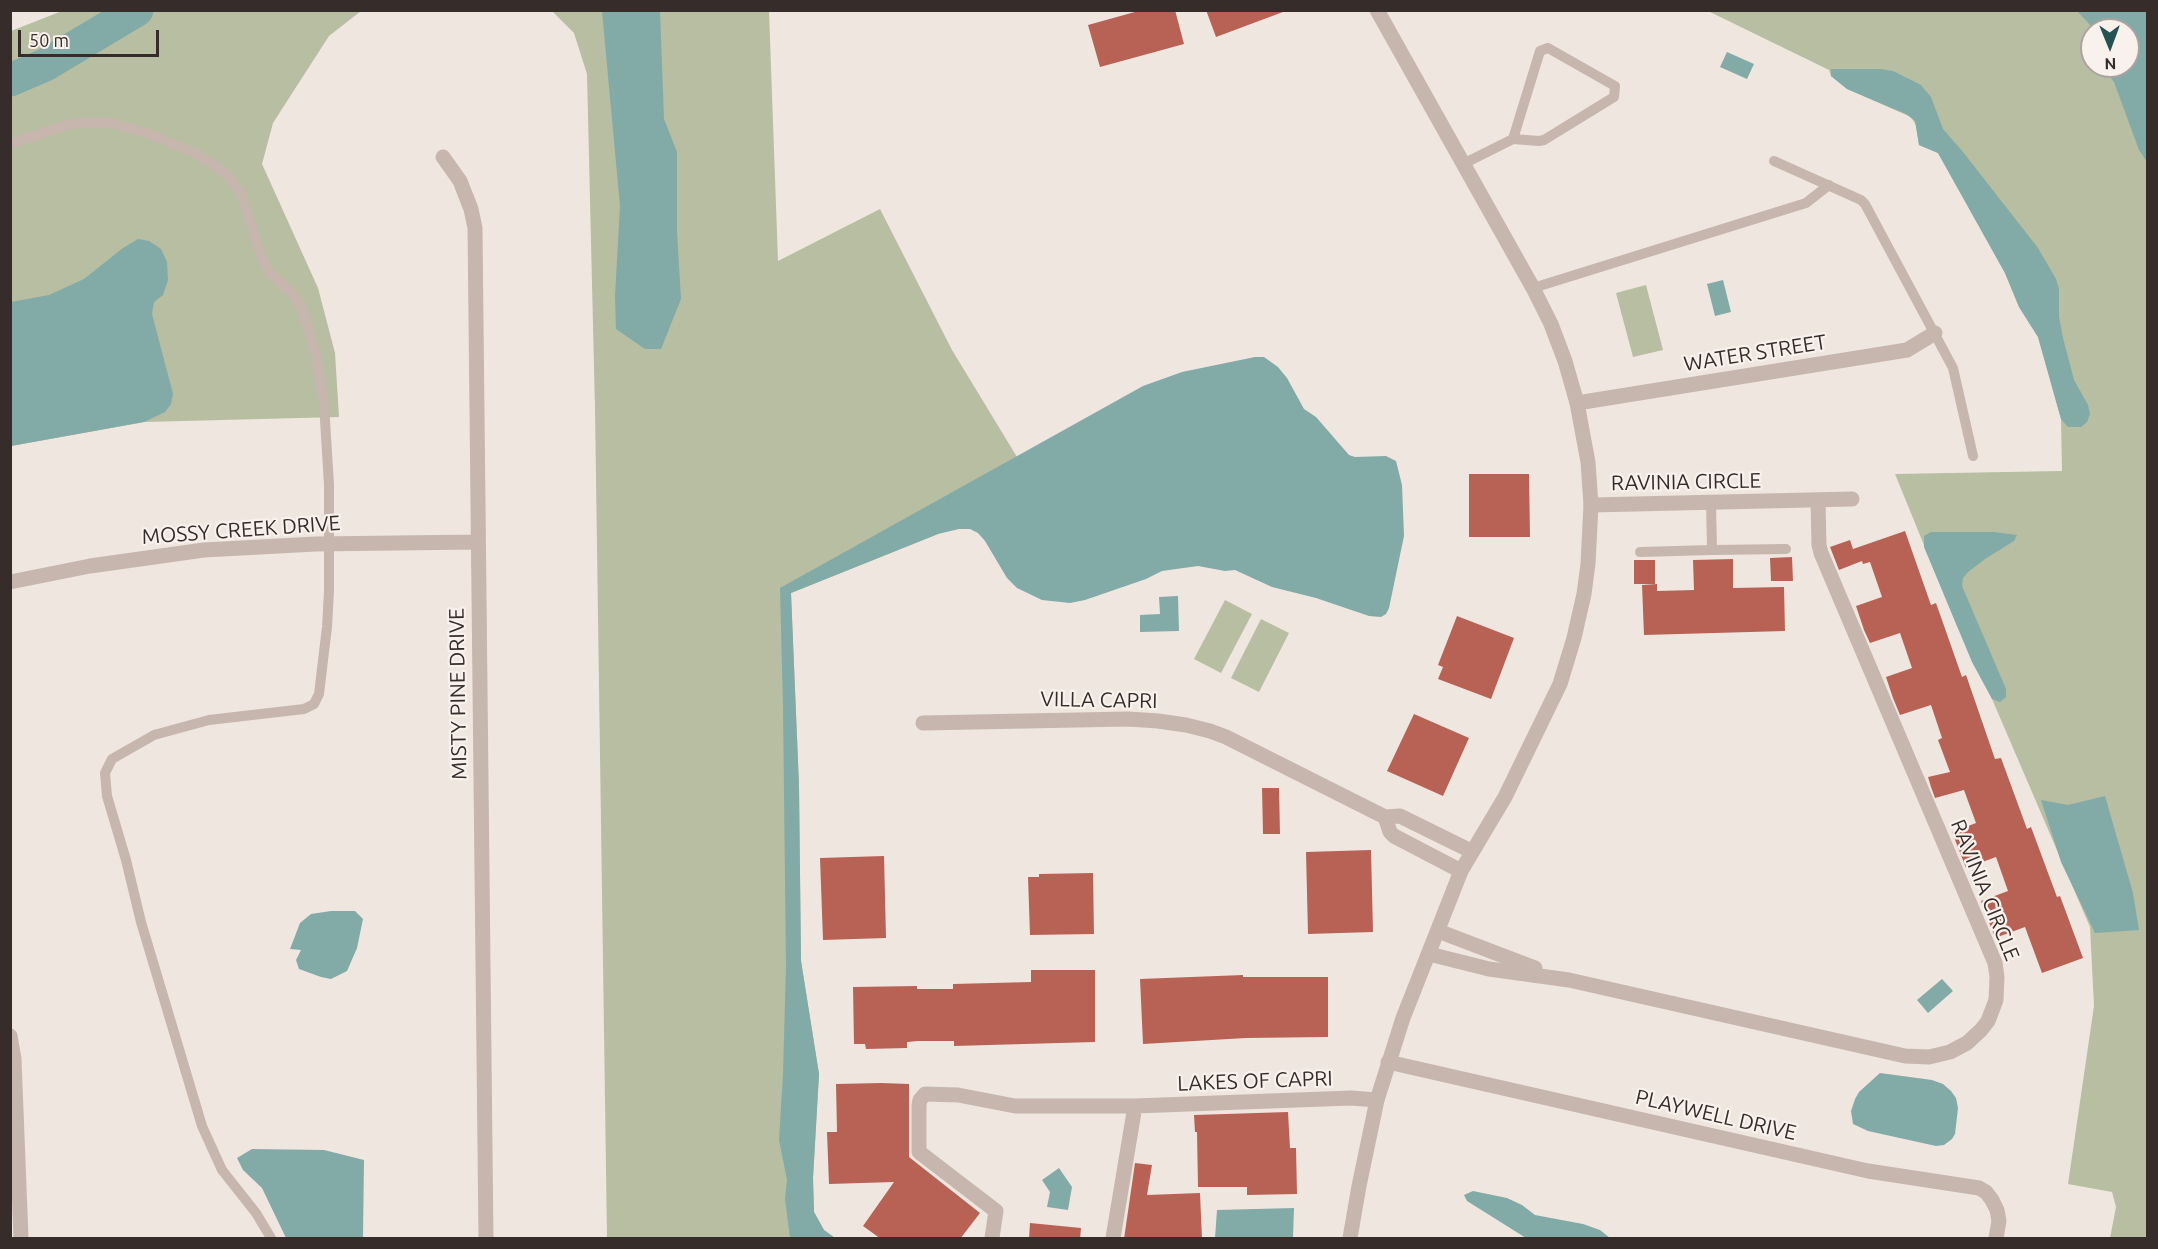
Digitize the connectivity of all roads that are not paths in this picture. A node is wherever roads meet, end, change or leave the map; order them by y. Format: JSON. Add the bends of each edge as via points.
{"nodes":[{"id":1,"x":1377,"y":10,"type":"edge"},
{"id":2,"x":1513,"y":139,"type":"junction"},
{"id":3,"x":10,"y":144,"type":"edge"},
{"id":4,"x":443,"y":157,"type":"dead end"},
{"id":5,"x":1774,"y":161,"type":"dead end"},
{"id":6,"x":1463,"y":164,"type":"junction"},
{"id":7,"x":1829,"y":186,"type":"junction"},
{"id":8,"x":1533,"y":288,"type":"junction"},
{"id":9,"x":1935,"y":333,"type":"junction"},
{"id":10,"x":1577,"y":403,"type":"junction"},
{"id":11,"x":1973,"y":456,"type":"dead end"},
{"id":12,"x":1852,"y":499,"type":"dead end"},
{"id":13,"x":1818,"y":500,"type":"junction"},
{"id":14,"x":1711,"y":502,"type":"junction"},
{"id":15,"x":1591,"y":505,"type":"junction"},
{"id":16,"x":477,"y":542,"type":"junction"},
{"id":17,"x":328,"y":544,"type":"junction"},
{"id":18,"x":1786,"y":549,"type":"dead end"},
{"id":19,"x":1712,"y":550,"type":"junction"},
{"id":20,"x":1640,"y":552,"type":"dead end"},
{"id":21,"x":10,"y":582,"type":"edge"},
{"id":22,"x":923,"y":723,"type":"dead end"},
{"id":23,"x":1385,"y":818,"type":"junction"},
{"id":24,"x":1472,"y":851,"type":"junction"},
{"id":25,"x":1461,"y":871,"type":"junction"},
{"id":26,"x":1438,"y":932,"type":"junction"},
{"id":27,"x":1429,"y":954,"type":"junction"},
{"id":28,"x":1569,"y":980,"type":"junction"},
{"id":29,"x":10,"y":1036,"type":"edge"},
{"id":30,"x":1388,"y":1062,"type":"junction"},
{"id":31,"x":1377,"y":1100,"type":"junction"},
{"id":32,"x":1135,"y":1106,"type":"junction"},
{"id":33,"x":21,"y":1239,"type":"edge"},
{"id":34,"x":271,"y":1239,"type":"edge"},
{"id":35,"x":486,"y":1239,"type":"edge"},
{"id":36,"x":992,"y":1239,"type":"edge"},
{"id":37,"x":1113,"y":1239,"type":"edge"},
{"id":38,"x":1350,"y":1239,"type":"edge"},
{"id":39,"x":1996,"y":1239,"type":"edge"}],
"edges":[{"from":1,"to":6,"type":"street"},
{"from":2,"to":2,"type":"lane","via":[[1540,51],[1548,48],[1615,86],[1614,97],[1544,140]]},
{"from":2,"to":6,"type":"lane"},
{"from":3,"to":17,"type":"lane","via":[[67,125],[111,123],[193,152],[236,185],[263,261],[300,304],[309,330],[324,404]]},
{"from":4,"to":16,"type":"street","name":"MISTY PINE DRIVE","via":[[460,181],[475,228]]},
{"from":5,"to":7,"type":"lane"},
{"from":6,"to":8,"type":"street"},
{"from":7,"to":8,"type":"lane","via":[[1806,203]]},
{"from":7,"to":9,"type":"lane","via":[[1865,204]]},
{"from":8,"to":10,"type":"street","via":[[1558,341]]},
{"from":9,"to":10,"type":"street","name":"WATER STREET","via":[[1907,350]]},
{"from":9,"to":11,"type":"lane","via":[[1953,368]]},
{"from":10,"to":15,"type":"street"},
{"from":12,"to":13,"type":"street","name":"RAVINIA CIRCLE"},
{"from":13,"to":14,"type":"street","name":"RAVINIA CIRCLE"},
{"from":13,"to":28,"type":"street","name":"RAVINIA CIRCLE","via":[[1821,554],[1995,963],[1997,990],[1988,1021],[1959,1048],[1940,1056],[1917,1058]]},
{"from":14,"to":15,"type":"street","name":"RAVINIA CIRCLE"},
{"from":14,"to":19,"type":"lane"},
{"from":15,"to":24,"type":"street","via":[[1584,594],[1560,684],[1505,797]]},
{"from":16,"to":17,"type":"street","name":"MOSSY CREEK DRIVE"},
{"from":16,"to":35,"type":"street","name":"MISTY PINE DRIVE"},
{"from":17,"to":21,"type":"street","name":"MOSSY CREEK DRIVE","via":[[149,556]]},
{"from":17,"to":34,"type":"lane","via":[[324,656],[320,694],[314,704],[285,712],[209,720],[154,735],[112,759],[105,773],[107,796],[141,922],[199,1117],[222,1170]]},
{"from":18,"to":19,"type":"lane"},
{"from":19,"to":20,"type":"lane"},
{"from":22,"to":23,"type":"street","name":"VILLA CAPRI","via":[[1128,719],[1210,730]]},
{"from":23,"to":24,"type":"street","via":[[1400,816]]},
{"from":23,"to":25,"type":"street","via":[[1394,836]]},
{"from":24,"to":25,"type":"street"},
{"from":25,"to":26,"type":"street"},
{"from":26,"to":27,"type":"street"},
{"from":26,"to":28,"type":"street","name":"RAVINIA CIRCLE"},
{"from":27,"to":28,"type":"street","name":"RAVINIA CIRCLE","via":[[1489,969]]},
{"from":27,"to":30,"type":"street"},
{"from":29,"to":33,"type":"street"},
{"from":30,"to":31,"type":"street"},
{"from":30,"to":39,"type":"street","name":"PLAYWELL DRIVE","via":[[1868,1171],[1979,1188],[1997,1210]]},
{"from":31,"to":32,"type":"street","name":"LAKES OF CAPRI"},
{"from":31,"to":38,"type":"street"},
{"from":32,"to":36,"type":"street","name":"LAKES OF CAPRI","via":[[1015,1106],[958,1095],[922,1096],[919,1152],[996,1211]]},
{"from":32,"to":37,"type":"street"}]}
